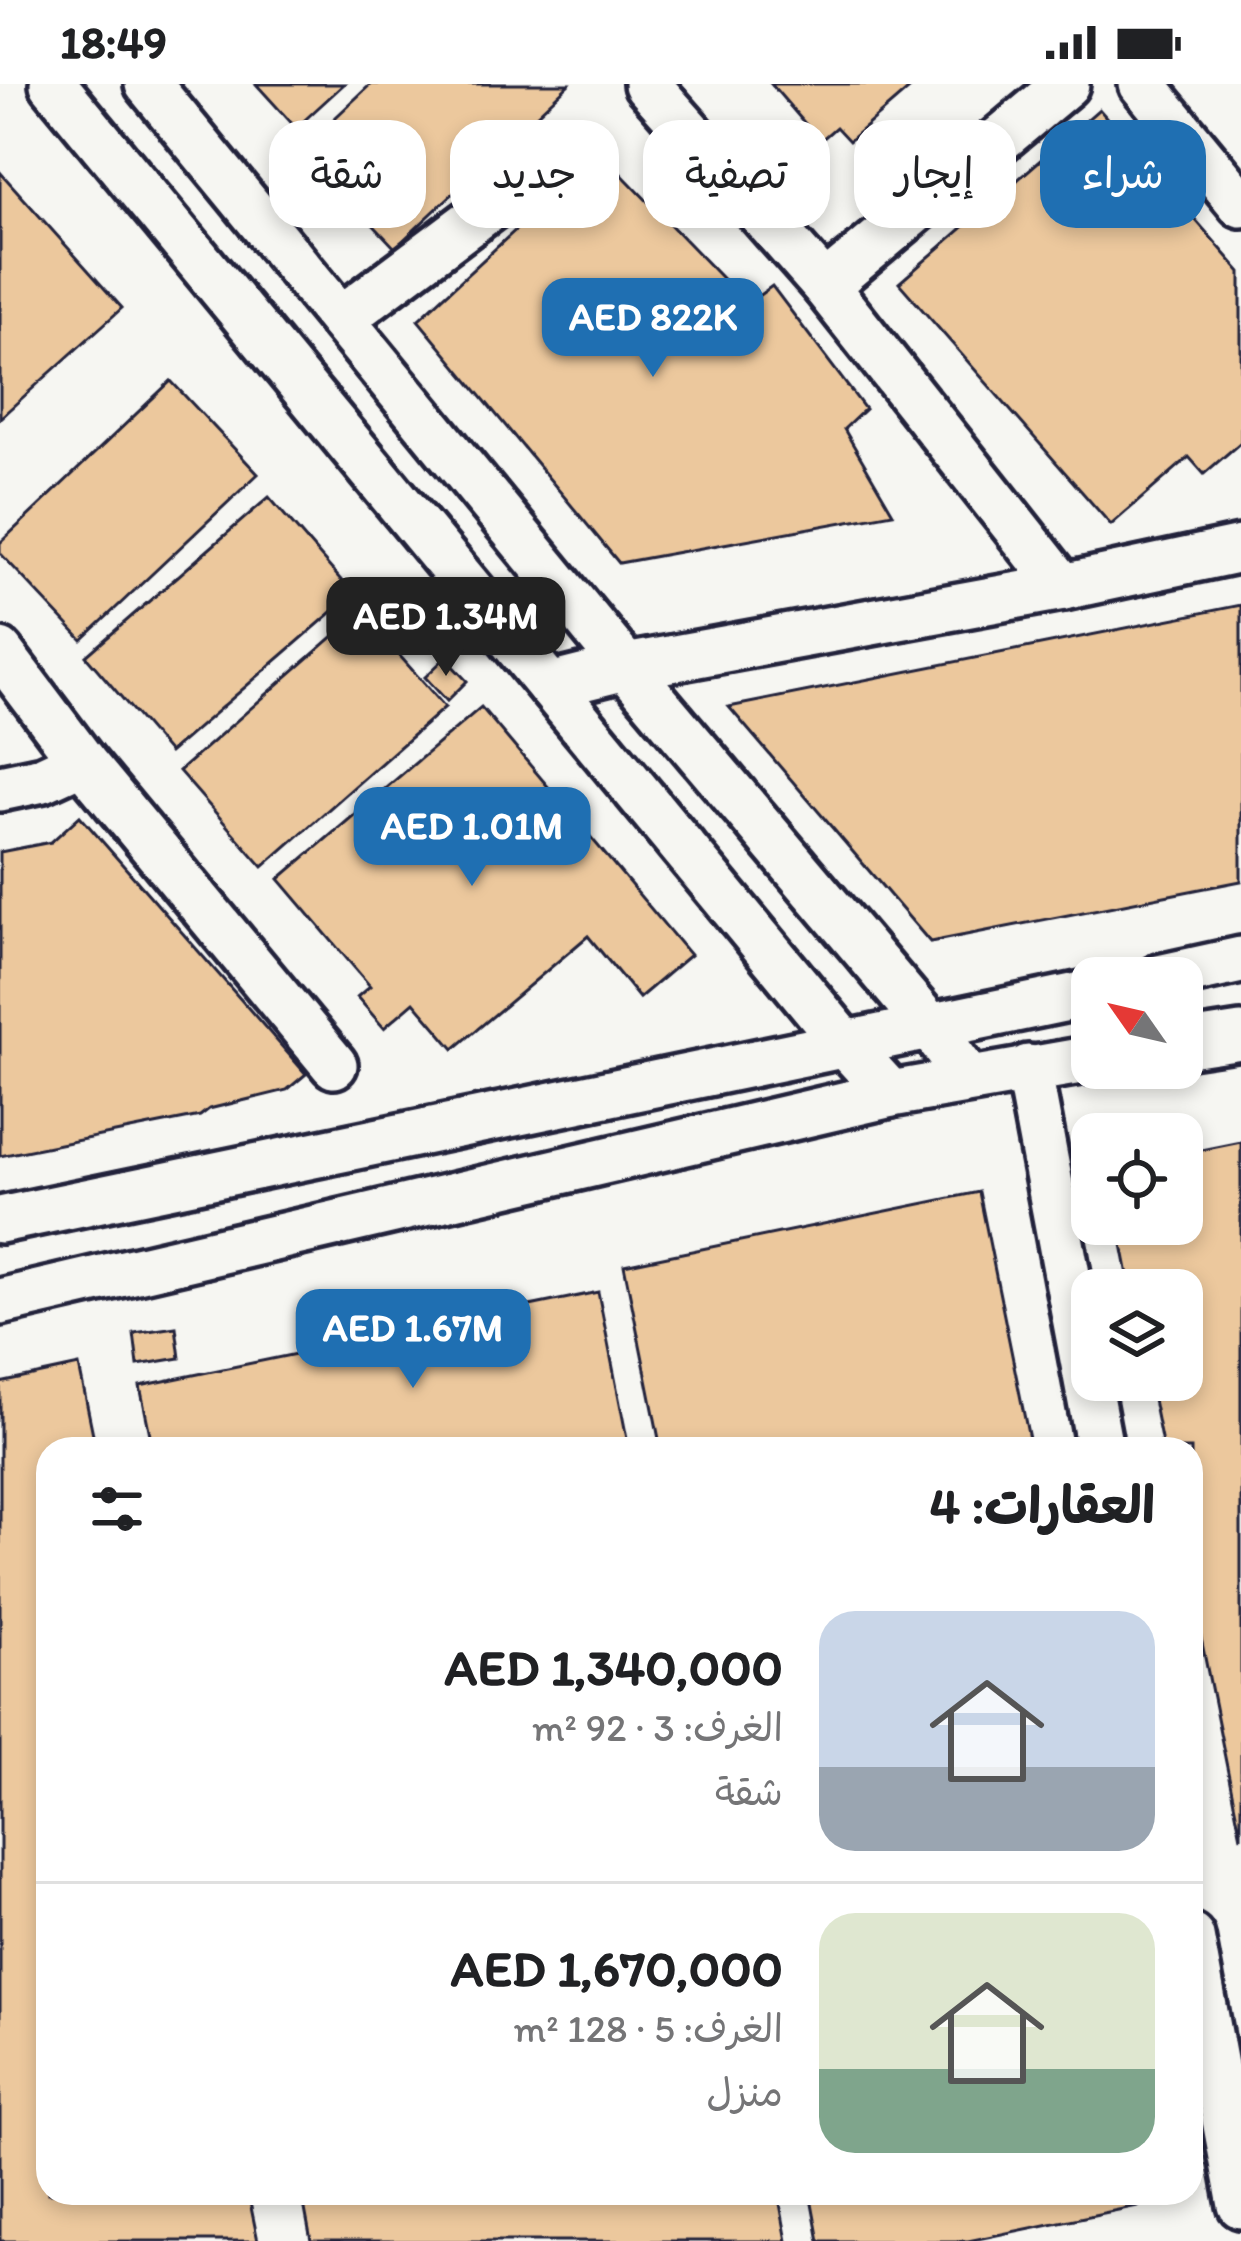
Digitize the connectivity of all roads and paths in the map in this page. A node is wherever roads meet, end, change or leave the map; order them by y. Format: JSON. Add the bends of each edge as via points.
{"nodes":[{"id":1,"x":53,"y":84,"type":"edge"},
{"id":2,"x":148,"y":84,"type":"edge"},
{"id":3,"x":647,"y":84,"type":"edge"},
{"id":4,"x":1066,"y":84,"type":"edge"},
{"id":5,"x":1142,"y":84,"type":"edge"},
{"id":6,"x":1241,"y":204,"type":"edge"},
{"id":7,"x":463,"y":228,"type":"edge"},
{"id":8,"x":825,"y":286,"type":"junction"},
{"id":9,"x":341,"y":319,"type":"junction"},
{"id":10,"x":1241,"y":549,"type":"edge"},
{"id":11,"x":1063,"y":587,"type":"junction"},
{"id":12,"x":0,"y":652,"type":"edge"},
{"id":13,"x":626,"y":667,"type":"junction"},
{"id":14,"x":550,"y":686,"type":"junction"},
{"id":15,"x":82,"y":760,"type":"junction"},
{"id":16,"x":0,"y":788,"type":"edge"},
{"id":17,"x":1241,"y":960,"type":"edge"},
{"id":18,"x":1203,"y":968,"type":"edge"},
{"id":19,"x":1071,"y":998,"type":"edge"},
{"id":20,"x":932,"y":1028,"type":"junction"},
{"id":21,"x":1241,"y":1036,"type":"edge"},
{"id":22,"x":1203,"y":1042,"type":"edge"},
{"id":23,"x":847,"y":1046,"type":"junction"},
{"id":24,"x":1071,"y":1062,"type":"edge"},
{"id":25,"x":334,"y":1065,"type":"dead end"},
{"id":26,"x":1028,"y":1068,"type":"junction"},
{"id":27,"x":969,"y":1079,"type":"junction"},
{"id":28,"x":891,"y":1094,"type":"junction"},
{"id":29,"x":0,"y":1220,"type":"edge"},
{"id":30,"x":0,"y":1302,"type":"edge"},
{"id":31,"x":1098,"y":1437,"type":"edge"},
{"id":32,"x":1203,"y":2001,"type":"edge"},
{"id":33,"x":1241,"y":2205,"type":"edge"}],
"edges":[{"from":1,"to":14,"type":"street"},
{"from":2,"to":9,"type":"street"},
{"from":3,"to":8,"type":"street"},
{"from":4,"to":8,"type":"street"},
{"from":5,"to":6,"type":"street"},
{"from":7,"to":9,"type":"street"},
{"from":8,"to":11,"type":"street"},
{"from":9,"to":13,"type":"street"},
{"from":10,"to":11,"type":"street"},
{"from":11,"to":13,"type":"street"},
{"from":12,"to":15,"type":"street"},
{"from":13,"to":14,"type":"street"},
{"from":13,"to":20,"type":"street"},
{"from":14,"to":23,"type":"street"},
{"from":15,"to":16,"type":"street"},
{"from":15,"to":25,"type":"street"},
{"from":17,"to":18,"type":"street"},
{"from":19,"to":20,"type":"street"},
{"from":20,"to":23,"type":"street"},
{"from":20,"to":27,"type":"street"},
{"from":21,"to":22,"type":"street"},
{"from":23,"to":28,"type":"street"},
{"from":23,"to":29,"type":"street"},
{"from":24,"to":26,"type":"street"},
{"from":26,"to":27,"type":"street"},
{"from":26,"to":31,"type":"street"},
{"from":27,"to":28,"type":"street"},
{"from":28,"to":30,"type":"street"},
{"from":32,"to":33,"type":"street"}]}
